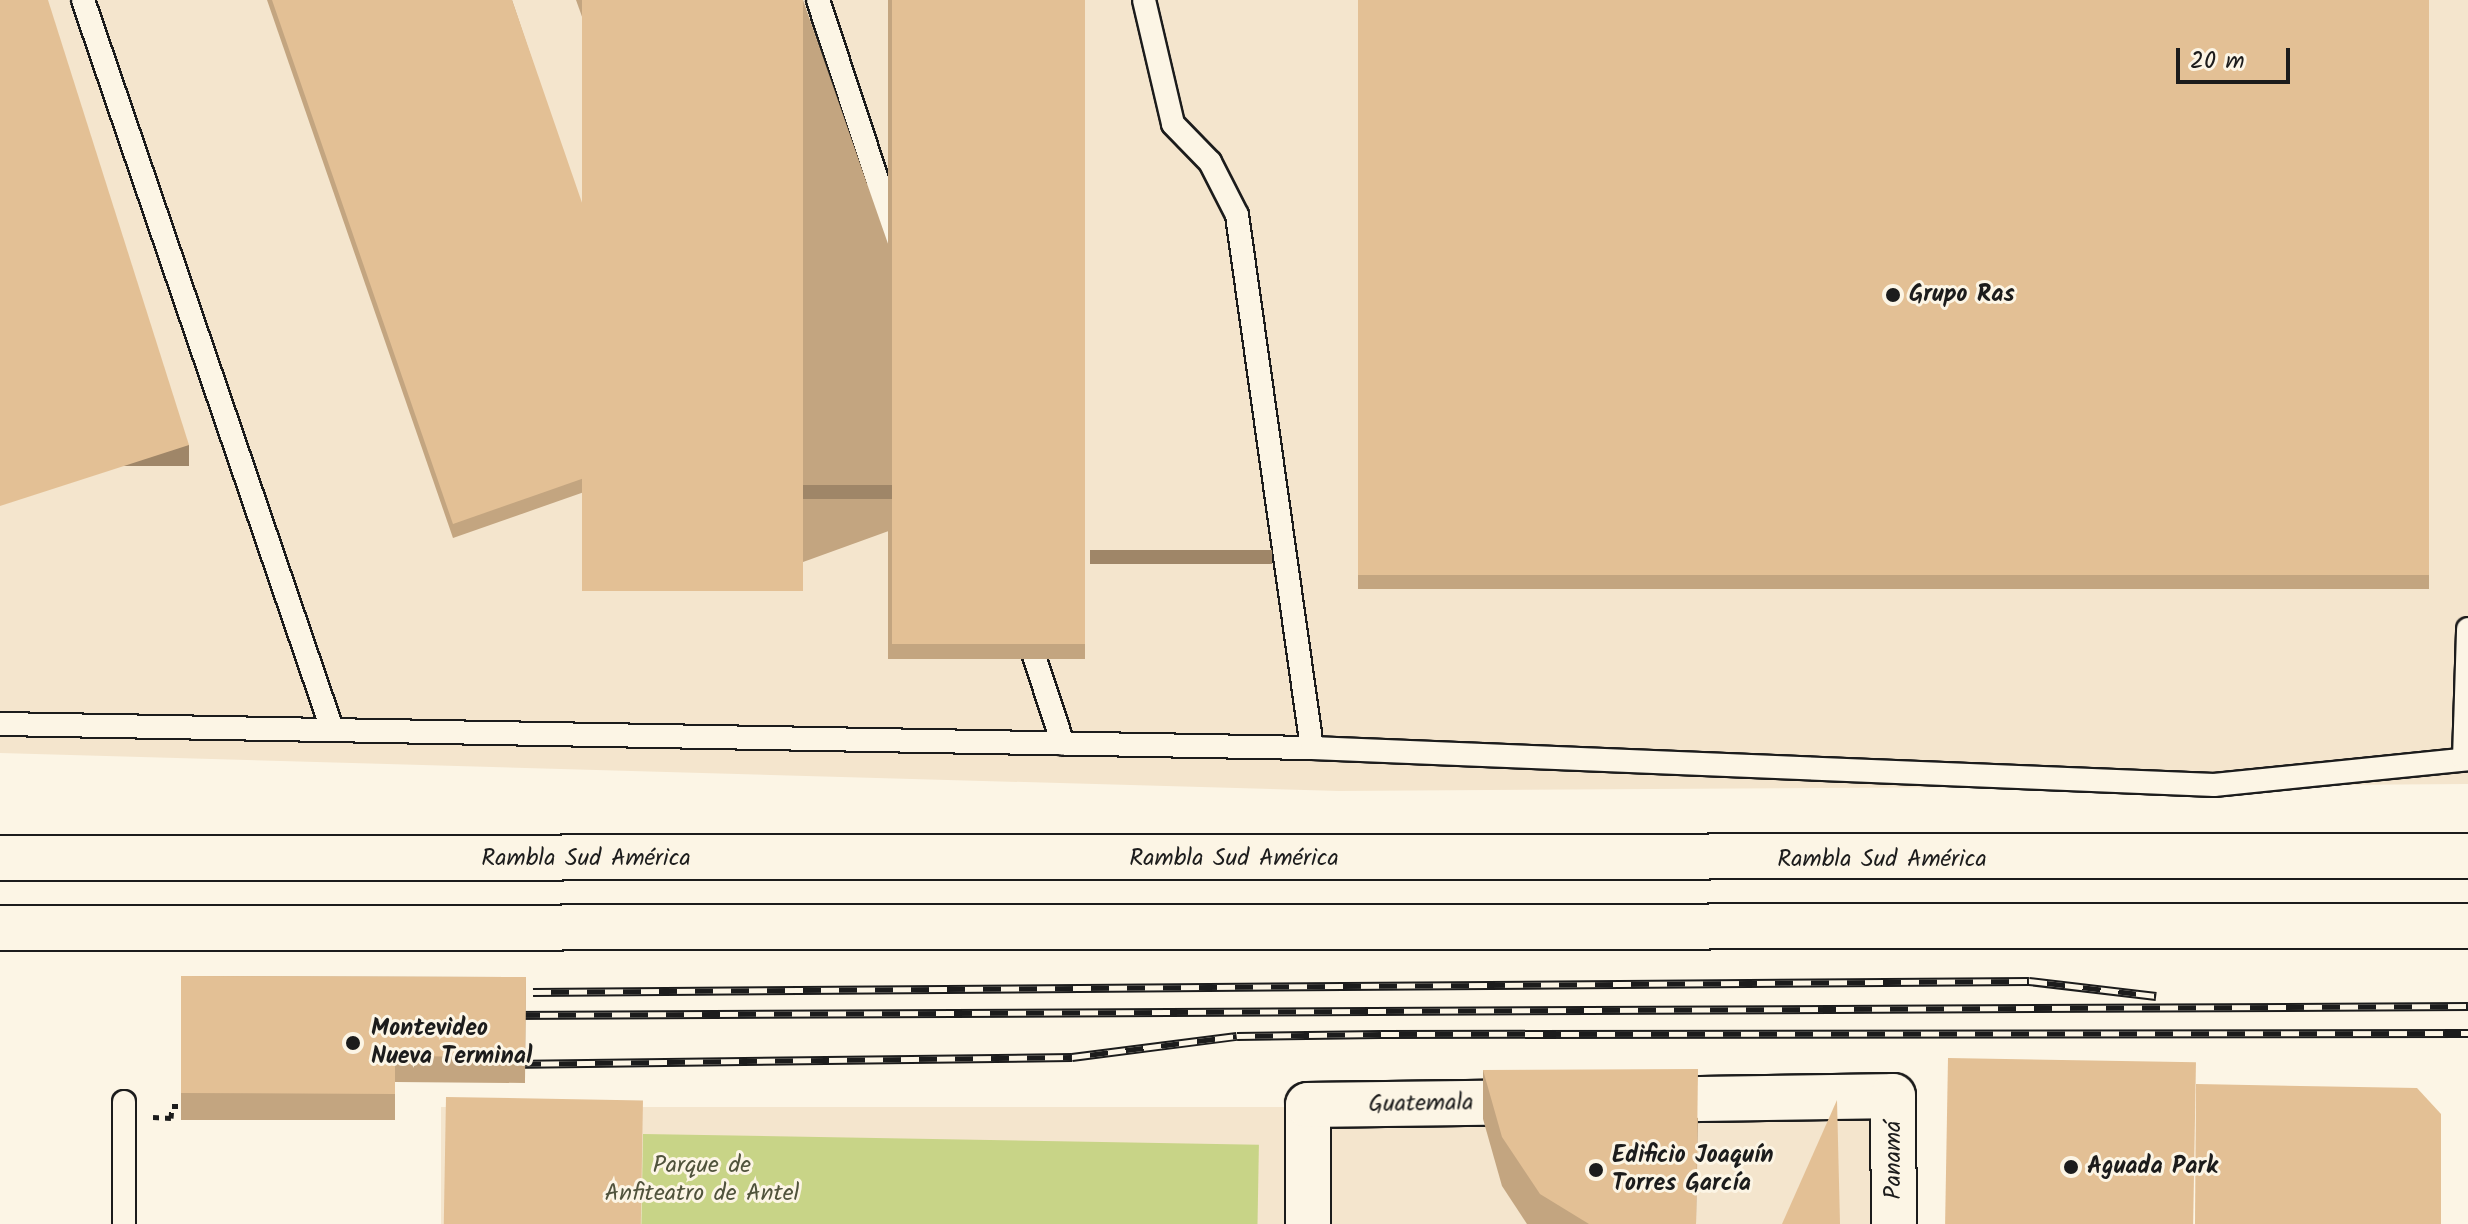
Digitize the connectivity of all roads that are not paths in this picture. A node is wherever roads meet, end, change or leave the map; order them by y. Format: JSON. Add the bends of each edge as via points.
{"nodes":[{"id":1,"x":83,"y":0,"type":"edge"},
{"id":2,"x":818,"y":0,"type":"edge"},
{"id":3,"x":1144,"y":0,"type":"edge"},
{"id":4,"x":2468,"y":629,"type":"edge"},
{"id":5,"x":0,"y":724,"type":"edge"},
{"id":6,"x":331,"y":726,"type":"junction"},
{"id":7,"x":1063,"y":744,"type":"junction"},
{"id":8,"x":1312,"y":748,"type":"junction"},
{"id":9,"x":2466,"y":759,"type":"edge"},
{"id":10,"x":2468,"y":856,"type":"edge"},
{"id":11,"x":0,"y":858,"type":"edge"},
{"id":12,"x":2468,"y":926,"type":"edge"},
{"id":13,"x":0,"y":928,"type":"edge"},
{"id":14,"x":1893,"y":1096,"type":"joint"},
{"id":15,"x":124,"y":1102,"type":"dead end"},
{"id":16,"x":124,"y":1224,"type":"edge"},
{"id":17,"x":1308,"y":1224,"type":"edge"},
{"id":18,"x":1894,"y":1224,"type":"edge"}],
"edges":[{"from":1,"to":6,"type":"lane"},
{"from":2,"to":7,"type":"lane"},
{"from":3,"to":8,"type":"lane","via":[[1173,124],[1210,162],[1237,215]]},
{"from":4,"to":9,"type":"lane"},
{"from":5,"to":6,"type":"lane"},
{"from":6,"to":7,"type":"lane"},
{"from":7,"to":8,"type":"lane"},
{"from":8,"to":9,"type":"lane","via":[[2214,785]]},
{"from":10,"to":11,"type":"main road","name":"Rambla Sud América"},
{"from":12,"to":13,"type":"main road"},
{"from":14,"to":17,"type":"main road","name":"Guatemala","via":[[1308,1105]]},
{"from":14,"to":18,"type":"main road","name":"Panamá"},
{"from":15,"to":16,"type":"lane"}]}
